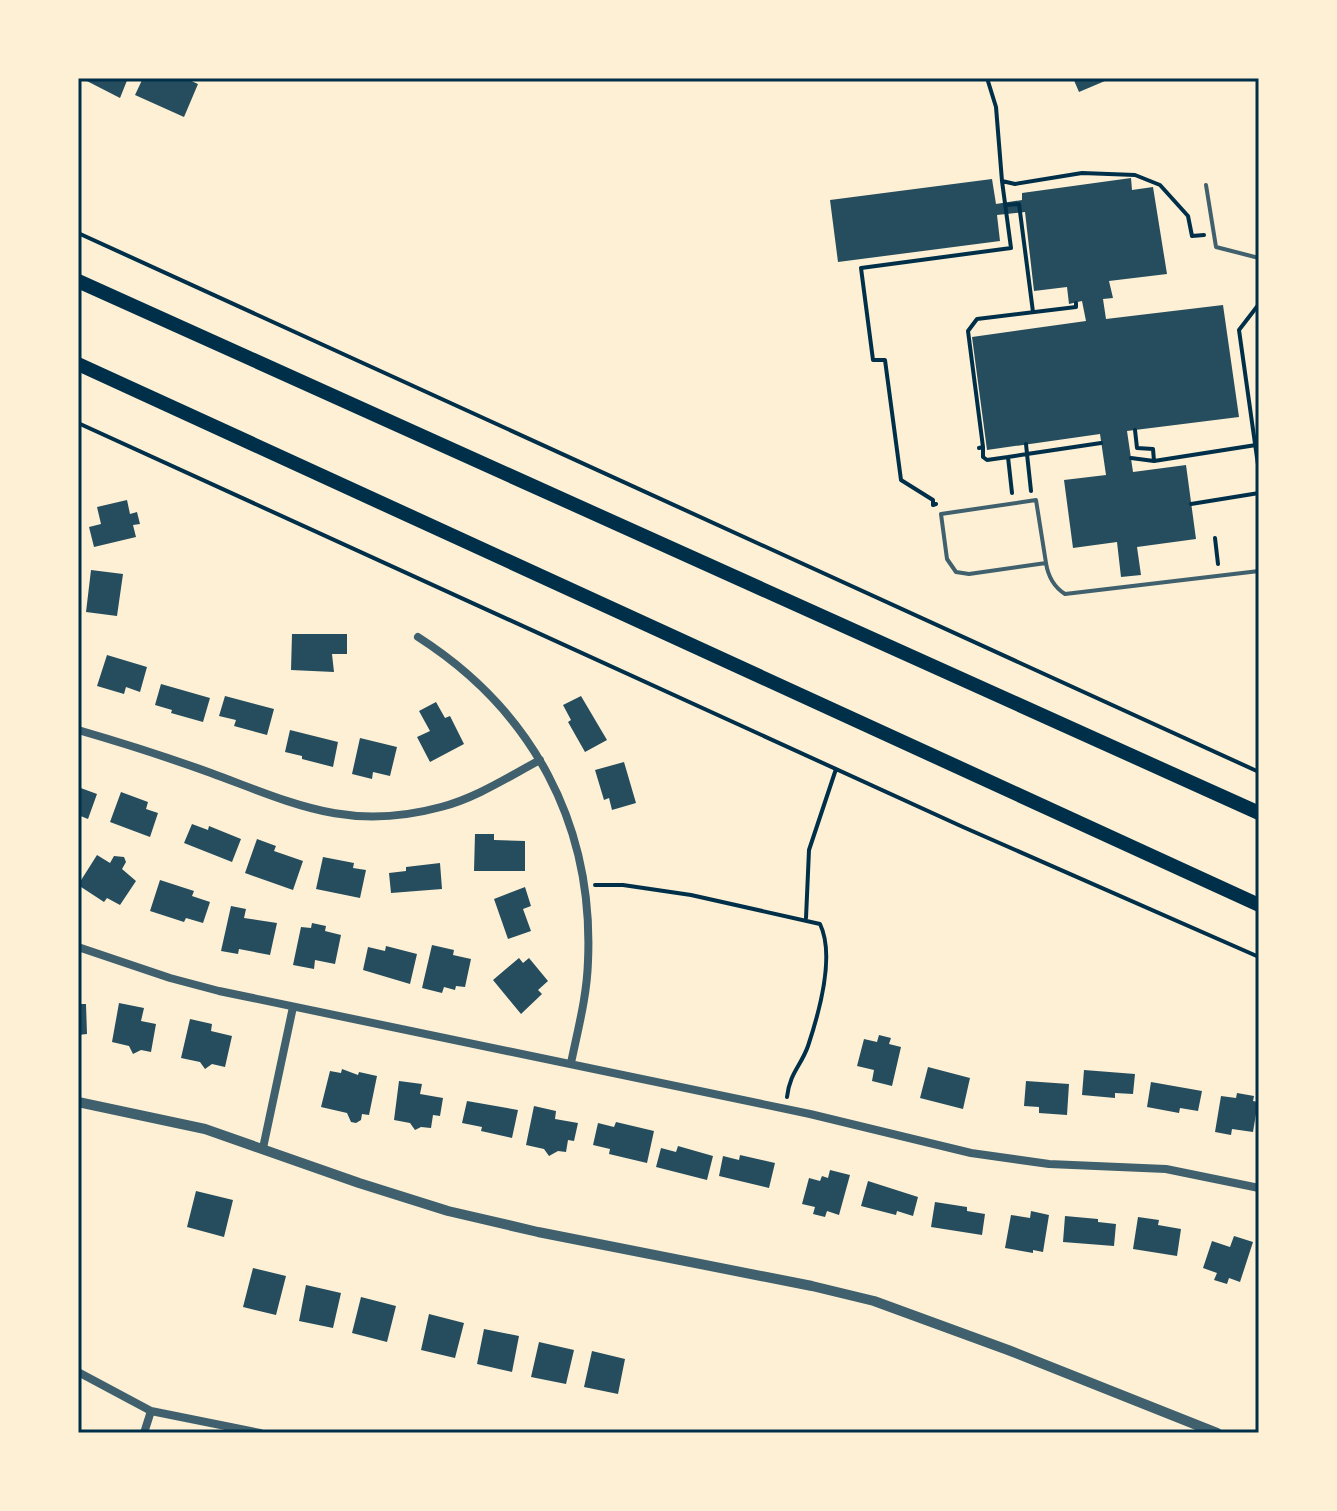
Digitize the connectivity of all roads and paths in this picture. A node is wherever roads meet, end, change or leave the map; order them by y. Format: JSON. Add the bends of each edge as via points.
{"nodes":[{"id":1,"x":987,"y":78,"type":"edge"},
{"id":2,"x":1002,"y":181,"type":"junction"},
{"id":3,"x":1206,"y":185,"type":"dead end"},
{"id":4,"x":1006,"y":205,"type":"junction"},
{"id":5,"x":78,"y":233,"type":"edge"},
{"id":6,"x":1214,"y":233,"type":"junction"},
{"id":7,"x":1259,"y":258,"type":"edge"},
{"id":8,"x":78,"y":281,"type":"edge"},
{"id":9,"x":1076,"y":303,"type":"dead end"},
{"id":10,"x":1259,"y":304,"type":"edge"},
{"id":11,"x":1033,"y":312,"type":"junction"},
{"id":12,"x":78,"y":364,"type":"edge"},
{"id":13,"x":78,"y":423,"type":"edge"},
{"id":14,"x":1135,"y":430,"type":"dead end"},
{"id":15,"x":1101,"y":443,"type":"dead end"},
{"id":16,"x":1026,"y":444,"type":"dead end"},
{"id":17,"x":1256,"y":445,"type":"junction"},
{"id":18,"x":1027,"y":454,"type":"junction"},
{"id":19,"x":1008,"y":457,"type":"junction"},
{"id":20,"x":1131,"y":458,"type":"dead end"},
{"id":21,"x":1154,"y":461,"type":"junction"},
{"id":22,"x":1259,"y":472,"type":"edge"},
{"id":23,"x":1012,"y":493,"type":"junction"},
{"id":24,"x":1259,"y":493,"type":"edge"},
{"id":25,"x":999,"y":495,"type":"dead end"},
{"id":26,"x":946,"y":503,"type":"dead end"},
{"id":27,"x":1191,"y":504,"type":"dead end"},
{"id":28,"x":1215,"y":538,"type":"dead end"},
{"id":29,"x":1046,"y":563,"type":"junction"},
{"id":30,"x":1230,"y":563,"type":"dead end"},
{"id":31,"x":1218,"y":564,"type":"junction"},
{"id":32,"x":1204,"y":566,"type":"dead end"},
{"id":33,"x":1258,"y":571,"type":"edge"},
{"id":34,"x":1259,"y":583,"type":"edge"},
{"id":35,"x":418,"y":637,"type":"dead end"},
{"id":36,"x":78,"y":730,"type":"edge"},
{"id":37,"x":540,"y":760,"type":"junction"},
{"id":38,"x":836,"y":769,"type":"junction"},
{"id":39,"x":1259,"y":772,"type":"edge"},
{"id":40,"x":1259,"y":813,"type":"edge"},
{"id":41,"x":584,"y":887,"type":"junction"},
{"id":42,"x":1259,"y":905,"type":"edge"},
{"id":43,"x":806,"y":919,"type":"junction"},
{"id":44,"x":78,"y":947,"type":"edge"},
{"id":45,"x":1259,"y":957,"type":"edge"},
{"id":46,"x":293,"y":1007,"type":"junction"},
{"id":47,"x":571,"y":1063,"type":"junction"},
{"id":48,"x":78,"y":1102,"type":"edge"},
{"id":49,"x":785,"y":1108,"type":"junction"},
{"id":50,"x":263,"y":1148,"type":"junction"},
{"id":51,"x":1259,"y":1188,"type":"edge"},
{"id":52,"x":78,"y":1372,"type":"edge"},
{"id":53,"x":151,"y":1411,"type":"junction"},
{"id":54,"x":89,"y":1433,"type":"edge"},
{"id":55,"x":103,"y":1433,"type":"edge"},
{"id":56,"x":144,"y":1433,"type":"edge"},
{"id":57,"x":260,"y":1433,"type":"edge"},
{"id":58,"x":1217,"y":1433,"type":"edge"}],
"edges":[{"from":1,"to":2,"type":"path","via":[[996,107]]},
{"from":2,"to":4,"type":"path"},
{"from":2,"to":6,"type":"path","via":[[1015,184],[1082,173],[1135,175],[1160,185],[1188,216],[1192,236]]},
{"from":3,"to":6,"type":"lane"},
{"from":4,"to":11,"type":"path","via":[[1019,204]]},
{"from":4,"to":26,"type":"path","via":[[1011,248],[861,268],[873,360],[885,360],[901,480],[933,505]]},
{"from":5,"to":39,"type":"path"},
{"from":6,"to":7,"type":"lane","via":[[1216,247]]},
{"from":8,"to":40,"type":"highway"},
{"from":9,"to":11,"type":"path"},
{"from":10,"to":17,"type":"path","via":[[1239,330]]},
{"from":11,"to":19,"type":"path","via":[[977,319],[968,331],[983,457]]},
{"from":12,"to":42,"type":"highway"},
{"from":13,"to":38,"type":"path"},
{"from":14,"to":21,"type":"path","via":[[1137,448],[1153,449]]},
{"from":15,"to":18,"type":"path"},
{"from":16,"to":18,"type":"path"},
{"from":17,"to":21,"type":"path"},
{"from":17,"to":22,"type":"path"},
{"from":18,"to":19,"type":"path"},
{"from":18,"to":23,"type":"path","via":[[1031,491]]},
{"from":19,"to":23,"type":"path"},
{"from":20,"to":21,"type":"path"},
{"from":23,"to":25,"type":"path"},
{"from":24,"to":27,"type":"path"},
{"from":28,"to":31,"type":"path"},
{"from":29,"to":29,"type":"lane","via":[[956,572],[947,559],[941,514],[1036,500]]},
{"from":29,"to":33,"type":"lane","via":[[1052,581],[1065,594]]},
{"from":30,"to":31,"type":"path"},
{"from":31,"to":32,"type":"path"},
{"from":33,"to":34,"type":"lane"},
{"from":35,"to":37,"type":"street","via":[[492,695]]},
{"from":36,"to":37,"type":"street","via":[[291,804],[346,816],[395,816],[440,807]]},
{"from":37,"to":41,"type":"street","via":[[568,821]]},
{"from":38,"to":43,"type":"path","via":[[809,850]]},
{"from":38,"to":45,"type":"path"},
{"from":41,"to":43,"type":"path","via":[[623,885]]},
{"from":41,"to":47,"type":"street","via":[[588,962]]},
{"from":43,"to":49,"type":"path","via":[[820,924],[827,957],[807,1048],[792,1073]]},
{"from":44,"to":46,"type":"street","via":[[170,978]]},
{"from":46,"to":47,"type":"street"},
{"from":46,"to":50,"type":"street"},
{"from":47,"to":49,"type":"street"},
{"from":48,"to":50,"type":"street","via":[[179,1122]]},
{"from":49,"to":51,"type":"street","via":[[971,1153],[1049,1164],[1166,1169]]},
{"from":50,"to":58,"type":"street","via":[[448,1211],[874,1301]]},
{"from":52,"to":53,"type":"street"},
{"from":53,"to":56,"type":"street"},
{"from":53,"to":57,"type":"street"},
{"from":54,"to":55,"type":"lane"}]}
